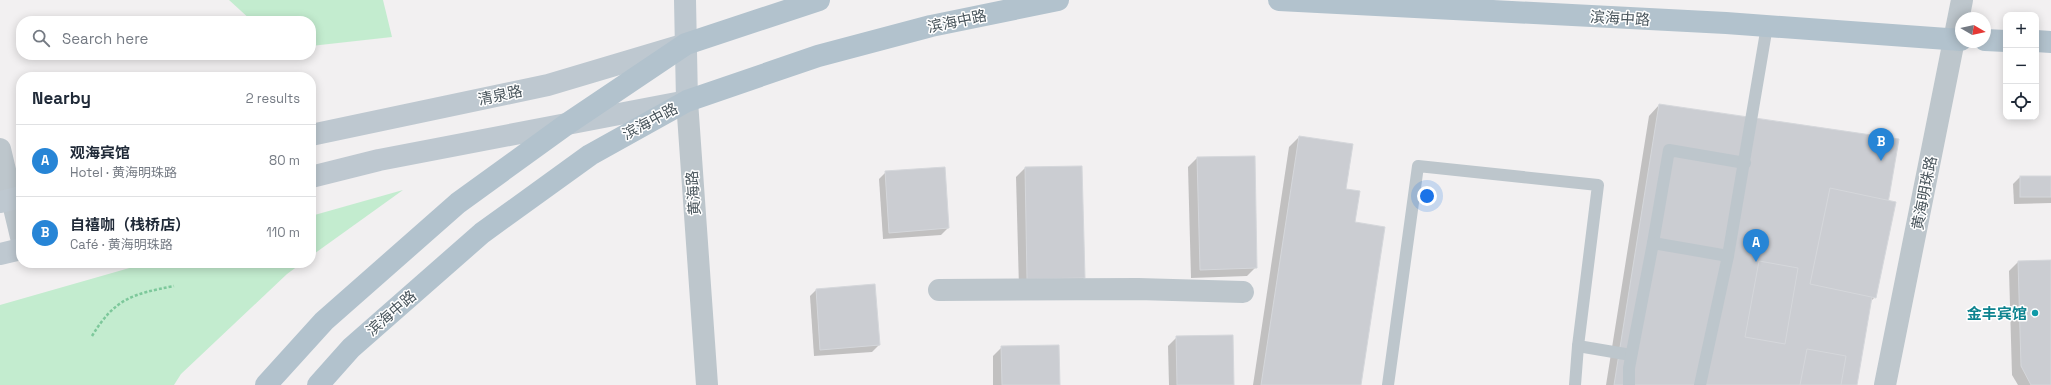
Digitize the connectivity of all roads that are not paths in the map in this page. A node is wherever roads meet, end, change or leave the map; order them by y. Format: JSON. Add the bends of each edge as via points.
{"nodes":[{"id":1,"x":685,"y":0,"type":"edge"},
{"id":2,"x":819,"y":0,"type":"edge"},
{"id":3,"x":1058,"y":0,"type":"edge"},
{"id":4,"x":1279,"y":0,"type":"edge"},
{"id":5,"x":1962,"y":0,"type":"edge"},
{"id":6,"x":1961,"y":12,"type":"edge"},
{"id":7,"x":1767,"y":26,"type":"junction"},
{"id":8,"x":1955,"y":40,"type":"edge"},
{"id":9,"x":1991,"y":40,"type":"edge"},
{"id":10,"x":2003,"y":41,"type":"edge"},
{"id":11,"x":2039,"y":41,"type":"edge"},
{"id":12,"x":2051,"y":42,"type":"edge"},
{"id":13,"x":686,"y":44,"type":"junction"},
{"id":14,"x":1956,"y":48,"type":"edge"},
{"id":15,"x":687,"y":102,"type":"junction"},
{"id":16,"x":567,"y":124,"type":"junction"},
{"id":17,"x":316,"y":134,"type":"edge"},
{"id":18,"x":0,"y":149,"type":"edge"},
{"id":19,"x":1745,"y":163,"type":"junction"},
{"id":20,"x":316,"y":176,"type":"edge"},
{"id":21,"x":11,"y":199,"type":"edge"},
{"id":22,"x":16,"y":218,"type":"edge"},
{"id":23,"x":1653,"y":243,"type":"junction"},
{"id":24,"x":16,"y":250,"type":"edge"},
{"id":25,"x":0,"y":254,"type":"edge"},
{"id":26,"x":1728,"y":256,"type":"junction"},
{"id":27,"x":939,"y":290,"type":"dead end"},
{"id":28,"x":1243,"y":292,"type":"dead end"},
{"id":29,"x":1578,"y":346,"type":"junction"},
{"id":30,"x":1631,"y":355,"type":"junction"},
{"id":31,"x":266,"y":385,"type":"edge"},
{"id":32,"x":318,"y":385,"type":"edge"},
{"id":33,"x":707,"y":385,"type":"edge"},
{"id":34,"x":1388,"y":385,"type":"edge"},
{"id":35,"x":1575,"y":385,"type":"edge"},
{"id":36,"x":1630,"y":385,"type":"edge"},
{"id":37,"x":1700,"y":385,"type":"edge"},
{"id":38,"x":1885,"y":385,"type":"edge"}],
"edges":[{"from":1,"to":13,"type":"main road","name":"黄海路"},
{"from":2,"to":13,"type":"main road"},
{"from":3,"to":15,"type":"main road","name":"滨海中路","via":[[931,26],[818,56]]},
{"from":4,"to":7,"type":"main road","name":"滨海中路"},
{"from":5,"to":6,"type":"street","name":"黄海明珠路"},
{"from":7,"to":8,"type":"main road","name":"滨海中路"},
{"from":7,"to":19,"type":"lane"},
{"from":9,"to":10,"type":"main road"},
{"from":11,"to":12,"type":"main road"},
{"from":13,"to":15,"type":"main road","name":"黄海路"},
{"from":13,"to":16,"type":"main road"},
{"from":13,"to":17,"type":"main road","name":"清泉路","via":[[548,85]]},
{"from":14,"to":38,"type":"street","name":"黄海明珠路"},
{"from":15,"to":16,"type":"main road"},
{"from":15,"to":32,"type":"main road","name":"滨海中路","via":[[590,155],[482,233],[351,348]]},
{"from":15,"to":33,"type":"street","name":"黄海路"},
{"from":16,"to":20,"type":"main road","via":[[379,160]]},
{"from":16,"to":31,"type":"main road","via":[[458,203],[324,321]]},
{"from":18,"to":21,"type":"street"},
{"from":19,"to":23,"type":"lane","via":[[1669,150]]},
{"from":19,"to":26,"type":"lane"},
{"from":21,"to":22,"type":"street"},
{"from":23,"to":26,"type":"lane"},
{"from":23,"to":30,"type":"lane"},
{"from":24,"to":25,"type":"main road"},
{"from":26,"to":37,"type":"lane"},
{"from":27,"to":28,"type":"street","via":[[1138,289]]},
{"from":29,"to":30,"type":"lane"},
{"from":29,"to":34,"type":"lane","via":[[1598,185],[1418,166]]},
{"from":29,"to":35,"type":"lane"},
{"from":30,"to":36,"type":"lane"}]}
